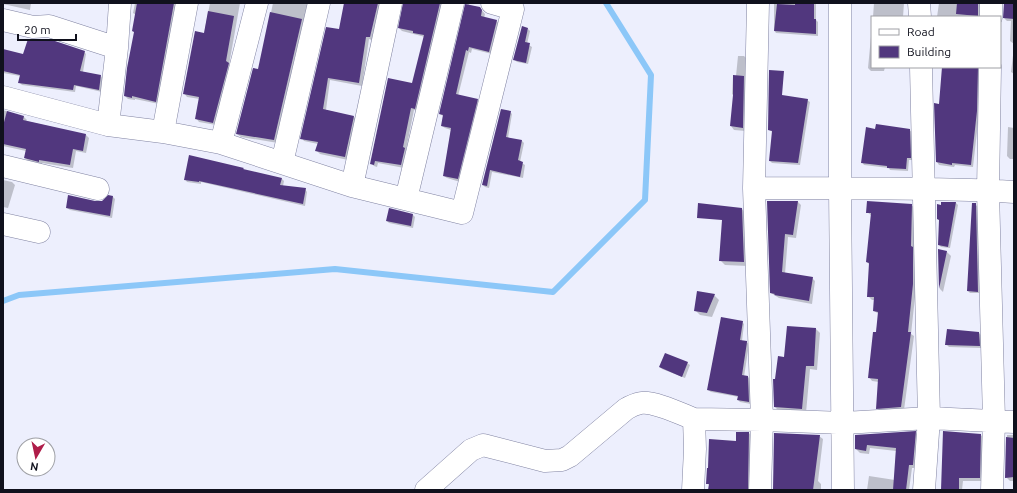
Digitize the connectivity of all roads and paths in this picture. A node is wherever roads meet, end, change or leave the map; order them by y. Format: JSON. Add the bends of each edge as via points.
{"nodes":[{"id":1,"x":120,"y":3,"type":"edge"},
{"id":2,"x":187,"y":3,"type":"edge"},
{"id":3,"x":257,"y":3,"type":"edge"},
{"id":4,"x":319,"y":3,"type":"edge"},
{"id":5,"x":391,"y":3,"type":"edge"},
{"id":6,"x":453,"y":3,"type":"edge"},
{"id":7,"x":492,"y":3,"type":"edge"},
{"id":8,"x":758,"y":3,"type":"edge"},
{"id":9,"x":840,"y":3,"type":"edge"},
{"id":10,"x":919,"y":3,"type":"edge"},
{"id":11,"x":991,"y":3,"type":"edge"},
{"id":12,"x":920,"y":16,"type":"edge"},
{"id":13,"x":991,"y":16,"type":"edge"},
{"id":14,"x":3,"y":20,"type":"edge"},
{"id":15,"x":117,"y":48,"type":"junction"},
{"id":16,"x":921,"y":68,"type":"edge"},
{"id":17,"x":990,"y":68,"type":"edge"},
{"id":18,"x":3,"y":97,"type":"edge"},
{"id":19,"x":108,"y":125,"type":"junction"},
{"id":20,"x":163,"y":132,"type":"junction"},
{"id":21,"x":221,"y":143,"type":"junction"},
{"id":22,"x":282,"y":163,"type":"junction"},
{"id":23,"x":3,"y":166,"type":"edge"},
{"id":24,"x":352,"y":186,"type":"junction"},
{"id":25,"x":754,"y":188,"type":"junction"},
{"id":26,"x":924,"y":188,"type":"junction"},
{"id":27,"x":98,"y":189,"type":"dead end"},
{"id":28,"x":840,"y":189,"type":"junction"},
{"id":29,"x":988,"y":191,"type":"junction"},
{"id":30,"x":1014,"y":192,"type":"edge"},
{"id":31,"x":406,"y":199,"type":"junction"},
{"id":32,"x":3,"y":224,"type":"edge"},
{"id":33,"x":39,"y":232,"type":"dead end"},
{"id":34,"x":929,"y":418,"type":"junction"},
{"id":35,"x":694,"y":419,"type":"junction"},
{"id":36,"x":762,"y":420,"type":"junction"},
{"id":37,"x":1004,"y":421,"type":"edge"},
{"id":38,"x":844,"y":422,"type":"junction"},
{"id":39,"x":426,"y":490,"type":"edge"},
{"id":40,"x":693,"y":490,"type":"edge"},
{"id":41,"x":760,"y":490,"type":"edge"},
{"id":42,"x":843,"y":490,"type":"edge"},
{"id":43,"x":924,"y":490,"type":"edge"},
{"id":44,"x":992,"y":490,"type":"edge"}],
"edges":[{"from":1,"to":15,"type":"street"},
{"from":2,"to":20,"type":"street"},
{"from":3,"to":21,"type":"street"},
{"from":4,"to":22,"type":"street"},
{"from":5,"to":24,"type":"street"},
{"from":6,"to":31,"type":"street"},
{"from":7,"to":31,"type":"street","via":[[513,9],[462,213]]},
{"from":8,"to":25,"type":"street"},
{"from":9,"to":28,"type":"street"},
{"from":10,"to":12,"type":"street"},
{"from":11,"to":13,"type":"street"},
{"from":14,"to":15,"type":"street","via":[[33,27],[49,26]]},
{"from":15,"to":19,"type":"street"},
{"from":16,"to":26,"type":"street"},
{"from":17,"to":29,"type":"street"},
{"from":18,"to":19,"type":"street"},
{"from":19,"to":20,"type":"street"},
{"from":20,"to":21,"type":"street"},
{"from":21,"to":22,"type":"street"},
{"from":22,"to":24,"type":"street"},
{"from":23,"to":27,"type":"street"},
{"from":24,"to":31,"type":"street"},
{"from":25,"to":28,"type":"street"},
{"from":25,"to":36,"type":"street"},
{"from":26,"to":28,"type":"street"},
{"from":26,"to":29,"type":"street"},
{"from":26,"to":34,"type":"street"},
{"from":28,"to":38,"type":"street"},
{"from":29,"to":30,"type":"street"},
{"from":29,"to":37,"type":"street"},
{"from":32,"to":33,"type":"street"},
{"from":34,"to":37,"type":"street"},
{"from":34,"to":38,"type":"street"},
{"from":34,"to":43,"type":"street"},
{"from":35,"to":36,"type":"street"},
{"from":35,"to":39,"type":"street","via":[[651,404],[634,404],[562,460],[545,461],[483,445],[471,450]]},
{"from":35,"to":40,"type":"street"},
{"from":36,"to":38,"type":"street"},
{"from":36,"to":41,"type":"street"},
{"from":37,"to":44,"type":"street"},
{"from":38,"to":42,"type":"street"}]}
